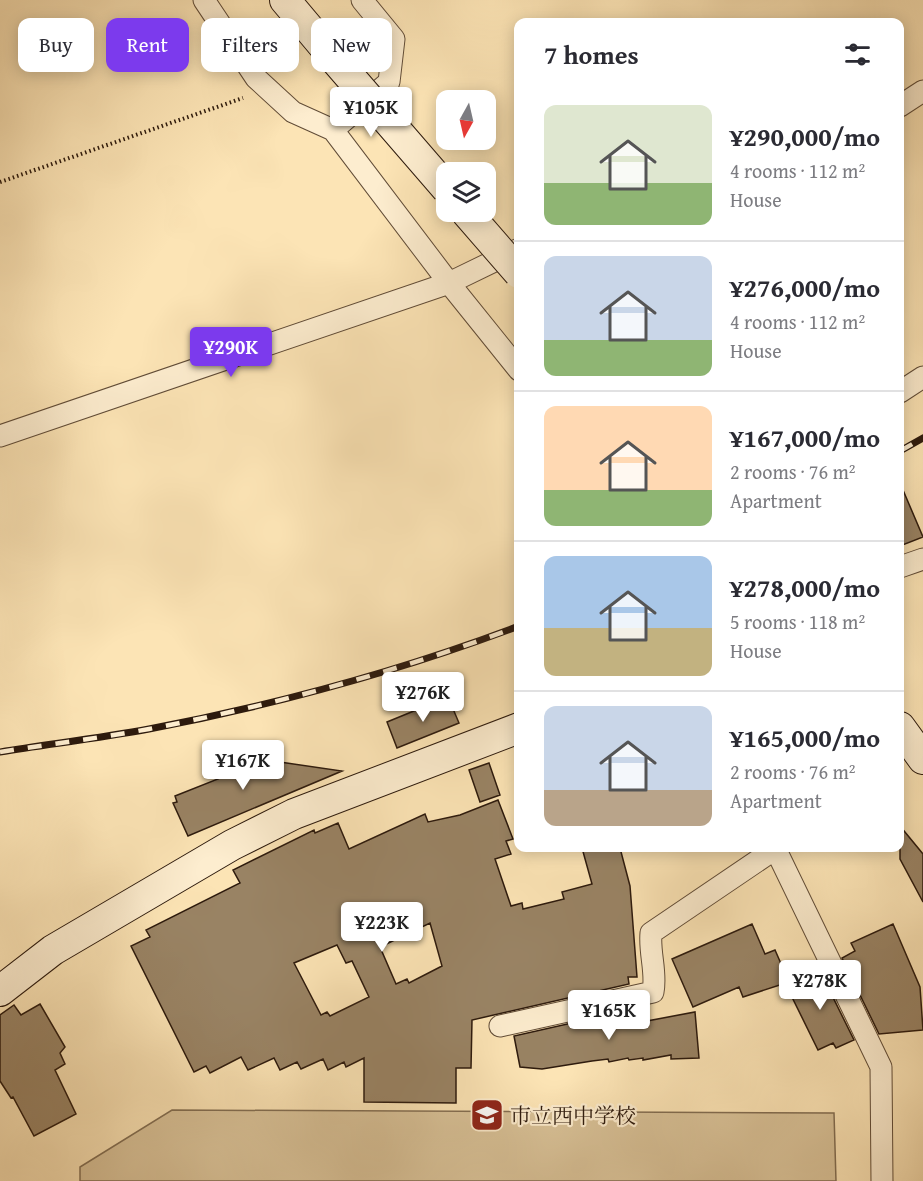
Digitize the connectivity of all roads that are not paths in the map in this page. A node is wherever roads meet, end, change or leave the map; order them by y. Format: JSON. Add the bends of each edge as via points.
{"nodes":[{"id":1,"x":204,"y":0,"type":"edge"},
{"id":2,"x":285,"y":0,"type":"edge"},
{"id":3,"x":362,"y":0,"type":"edge"},
{"id":4,"x":923,"y":91,"type":"edge"},
{"id":5,"x":904,"y":103,"type":"edge"},
{"id":6,"x":333,"y":130,"type":"junction"},
{"id":7,"x":436,"y":176,"type":"edge"},
{"id":8,"x":475,"y":222,"type":"edge"},
{"id":9,"x":514,"y":251,"type":"edge"},
{"id":10,"x":514,"y":267,"type":"edge"},
{"id":11,"x":449,"y":283,"type":"junction"},
{"id":12,"x":514,"y":364,"type":"edge"},
{"id":13,"x":923,"y":377,"type":"edge"},
{"id":14,"x":904,"y":389,"type":"edge"},
{"id":15,"x":0,"y":436,"type":"edge"},
{"id":16,"x":923,"y":559,"type":"edge"},
{"id":17,"x":904,"y":566,"type":"edge"},
{"id":18,"x":514,"y":730,"type":"edge"},
{"id":19,"x":904,"y":733,"type":"edge"},
{"id":20,"x":923,"y":759,"type":"edge"},
{"id":21,"x":769,"y":852,"type":"edge"},
{"id":22,"x":777,"y":852,"type":"edge"},
{"id":23,"x":0,"y":991,"type":"edge"},
{"id":24,"x":500,"y":1026,"type":"dead end"},
{"id":25,"x":882,"y":1181,"type":"edge"}],
"edges":[{"from":1,"to":6,"type":"street","via":[[256,78],[293,112]]},
{"from":2,"to":7,"type":"street","bridge":true},
{"from":3,"to":6,"type":"street","via":[[394,39],[389,82]]},
{"from":4,"to":5,"type":"street"},
{"from":6,"to":11,"type":"street"},
{"from":8,"to":10,"type":"street","bridge":true},
{"from":9,"to":11,"type":"street"},
{"from":11,"to":12,"type":"street"},
{"from":11,"to":15,"type":"street"},
{"from":13,"to":14,"type":"street"},
{"from":16,"to":17,"type":"street"},
{"from":18,"to":23,"type":"street","via":[[294,814],[232,845],[53,950]]},
{"from":19,"to":20,"type":"street"},
{"from":21,"to":24,"type":"street","via":[[651,933],[653,992]]},
{"from":22,"to":25,"type":"street","via":[[880,1066]]}]}
